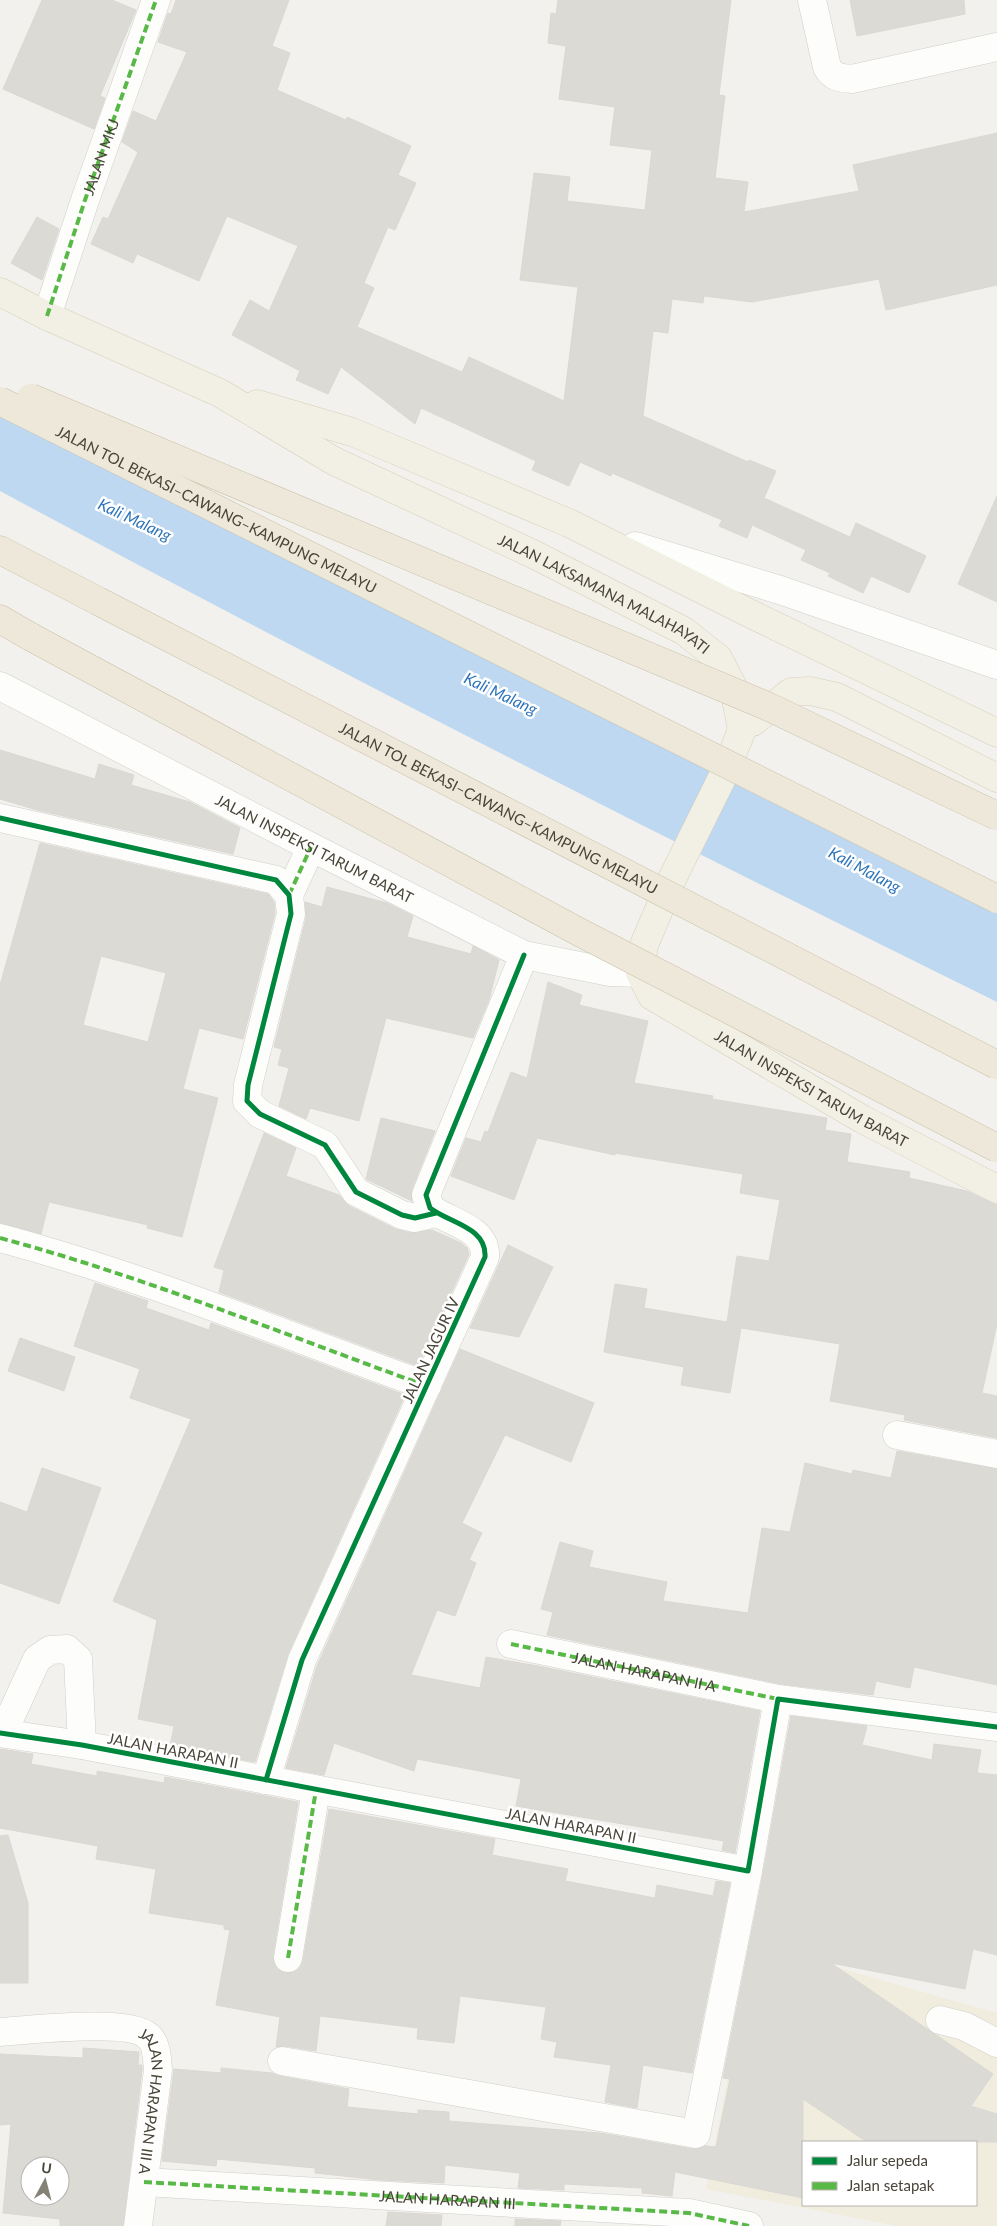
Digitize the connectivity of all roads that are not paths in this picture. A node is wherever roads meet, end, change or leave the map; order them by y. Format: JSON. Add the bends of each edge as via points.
{"nodes":[{"id":1,"x":156,"y":0,"type":"edge"},
{"id":2,"x":812,"y":0,"type":"edge"},
{"id":3,"x":997,"y":47,"type":"edge"},
{"id":4,"x":0,"y":292,"type":"edge"},
{"id":5,"x":47,"y":316,"type":"junction"},
{"id":6,"x":0,"y":385,"type":"edge"},
{"id":7,"x":220,"y":393,"type":"junction"},
{"id":8,"x":0,"y":402,"type":"edge"},
{"id":9,"x":569,"y":523,"type":"junction"},
{"id":10,"x":0,"y":550,"type":"edge"},
{"id":11,"x":0,"y":619,"type":"edge"},
{"id":12,"x":997,"y":665,"type":"edge"},
{"id":13,"x":0,"y":686,"type":"edge"},
{"id":14,"x":742,"y":730,"type":"junction"},
{"id":15,"x":997,"y":733,"type":"edge"},
{"id":16,"x":997,"y":778,"type":"edge"},
{"id":17,"x":997,"y":816,"type":"edge"},
{"id":18,"x":0,"y":818,"type":"edge"},
{"id":19,"x":311,"y":848,"type":"junction"},
{"id":20,"x":289,"y":895,"type":"junction"},
{"id":21,"x":997,"y":898,"type":"edge"},
{"id":22,"x":524,"y":955,"type":"junction"},
{"id":23,"x":640,"y":973,"type":"junction"},
{"id":24,"x":997,"y":1065,"type":"edge"},
{"id":25,"x":997,"y":1148,"type":"edge"},
{"id":26,"x":997,"y":1189,"type":"edge"},
{"id":27,"x":436,"y":1213,"type":"junction"},
{"id":28,"x":0,"y":1238,"type":"edge"},
{"id":29,"x":427,"y":1386,"type":"junction"},
{"id":30,"x":897,"y":1435,"type":"dead end"},
{"id":31,"x":997,"y":1454,"type":"edge"},
{"id":32,"x":511,"y":1644,"type":"dead end"},
{"id":33,"x":778,"y":1699,"type":"junction"},
{"id":34,"x":997,"y":1727,"type":"edge"},
{"id":35,"x":1,"y":1733,"type":"edge"},
{"id":36,"x":82,"y":1745,"type":"junction"},
{"id":37,"x":266,"y":1780,"type":"junction"},
{"id":38,"x":316,"y":1790,"type":"junction"},
{"id":39,"x":748,"y":1871,"type":"junction"},
{"id":40,"x":288,"y":1958,"type":"dead end"},
{"id":41,"x":940,"y":2020,"type":"dead end"},
{"id":42,"x":0,"y":2032,"type":"edge"},
{"id":43,"x":997,"y":2043,"type":"edge"},
{"id":44,"x":282,"y":2061,"type":"dead end"},
{"id":45,"x":144,"y":2182,"type":"junction"},
{"id":46,"x":138,"y":2226,"type":"edge"},
{"id":47,"x":749,"y":2226,"type":"edge"}],
"edges":[{"from":1,"to":5,"type":"street","name":"JALAN MKJ","via":[[84,200]]},
{"from":2,"to":3,"type":"street","via":[[827,67],[837,77],[852,79]]},
{"from":4,"to":5,"type":"main road","name":"JALAN LAKSAMANA MALAHAYATI"},
{"from":5,"to":7,"type":"main road","name":"JALAN LAKSAMANA MALAHAYATI"},
{"from":6,"to":17,"type":"highway","bridge":true,"via":[[767,706]]},
{"from":7,"to":9,"type":"main road","name":"JALAN LAKSAMANA MALAHAYATI","via":[[352,432]]},
{"from":7,"to":14,"type":"main road","name":"JALAN LAKSAMANA MALAHAYATI","via":[[334,461],[533,554],[684,631],[718,658],[734,689]]},
{"from":8,"to":21,"type":"highway","name":"JALAN TOL BEKASI–CAWANG–KAMPUNG MELAYU","bridge":true},
{"from":9,"to":12,"type":"street","via":[[780,590]]},
{"from":9,"to":15,"type":"main road","name":"JALAN LAKSAMANA MALAHAYATI"},
{"from":10,"to":24,"type":"highway","name":"JALAN TOL BEKASI–CAWANG–KAMPUNG MELAYU","bridge":true},
{"from":11,"to":25,"type":"highway","bridge":true,"via":[[582,933]]},
{"from":13,"to":19,"type":"street","name":"JALAN INSPEKSI TARUM BARAT"},
{"from":14,"to":16,"type":"main road","via":[[791,692],[810,691],[837,696]]},
{"from":14,"to":23,"type":"main road","via":[[644,945]]},
{"from":18,"to":20,"type":"street","via":[[276,880]]},
{"from":19,"to":20,"type":"street"},
{"from":19,"to":22,"type":"street","name":"JALAN INSPEKSI TARUM BARAT"},
{"from":20,"to":27,"type":"street","via":[[291,914],[248,1085],[247,1101],[260,1114],[325,1145],[356,1192],[402,1215],[414,1218]]},
{"from":22,"to":23,"type":"street","name":"JALAN INSPEKSI TARUM BARAT","via":[[610,972]]},
{"from":22,"to":27,"type":"street","via":[[428,1188],[428,1202]]},
{"from":23,"to":26,"type":"main road","name":"JALAN INSPEKSI TARUM BARAT","via":[[652,996],[862,1119]]},
{"from":27,"to":29,"type":"street","name":"JALAN JAGUR IV","via":[[475,1233],[486,1249],[482,1266]]},
{"from":28,"to":29,"type":"street","via":[[193,1298]]},
{"from":29,"to":37,"type":"street","name":"JALAN JAGUR IV","via":[[302,1660]]},
{"from":30,"to":31,"type":"street"},
{"from":32,"to":33,"type":"street","name":"JALAN HARAPAN II A"},
{"from":33,"to":34,"type":"street"},
{"from":33,"to":39,"type":"street"},
{"from":35,"to":36,"type":"street","name":"JALAN HARAPAN II"},
{"from":35,"to":36,"type":"street","via":[[37,1659],[50,1650],[67,1649],[78,1659]]},
{"from":36,"to":37,"type":"street","name":"JALAN HARAPAN II"},
{"from":37,"to":38,"type":"street","name":"JALAN HARAPAN II"},
{"from":38,"to":39,"type":"street","name":"JALAN HARAPAN II"},
{"from":38,"to":40,"type":"street"},
{"from":39,"to":44,"type":"street","via":[[696,2134]]},
{"from":41,"to":43,"type":"street","via":[[964,2026]]},
{"from":42,"to":45,"type":"street","name":"JALAN HARAPAN III A","via":[[109,2026],[136,2030],[150,2037],[156,2050],[158,2070]]},
{"from":45,"to":46,"type":"street","name":"JALAN HARAPAN III A"},
{"from":45,"to":47,"type":"street","name":"JALAN HARAPAN III","via":[[689,2213]]}]}
